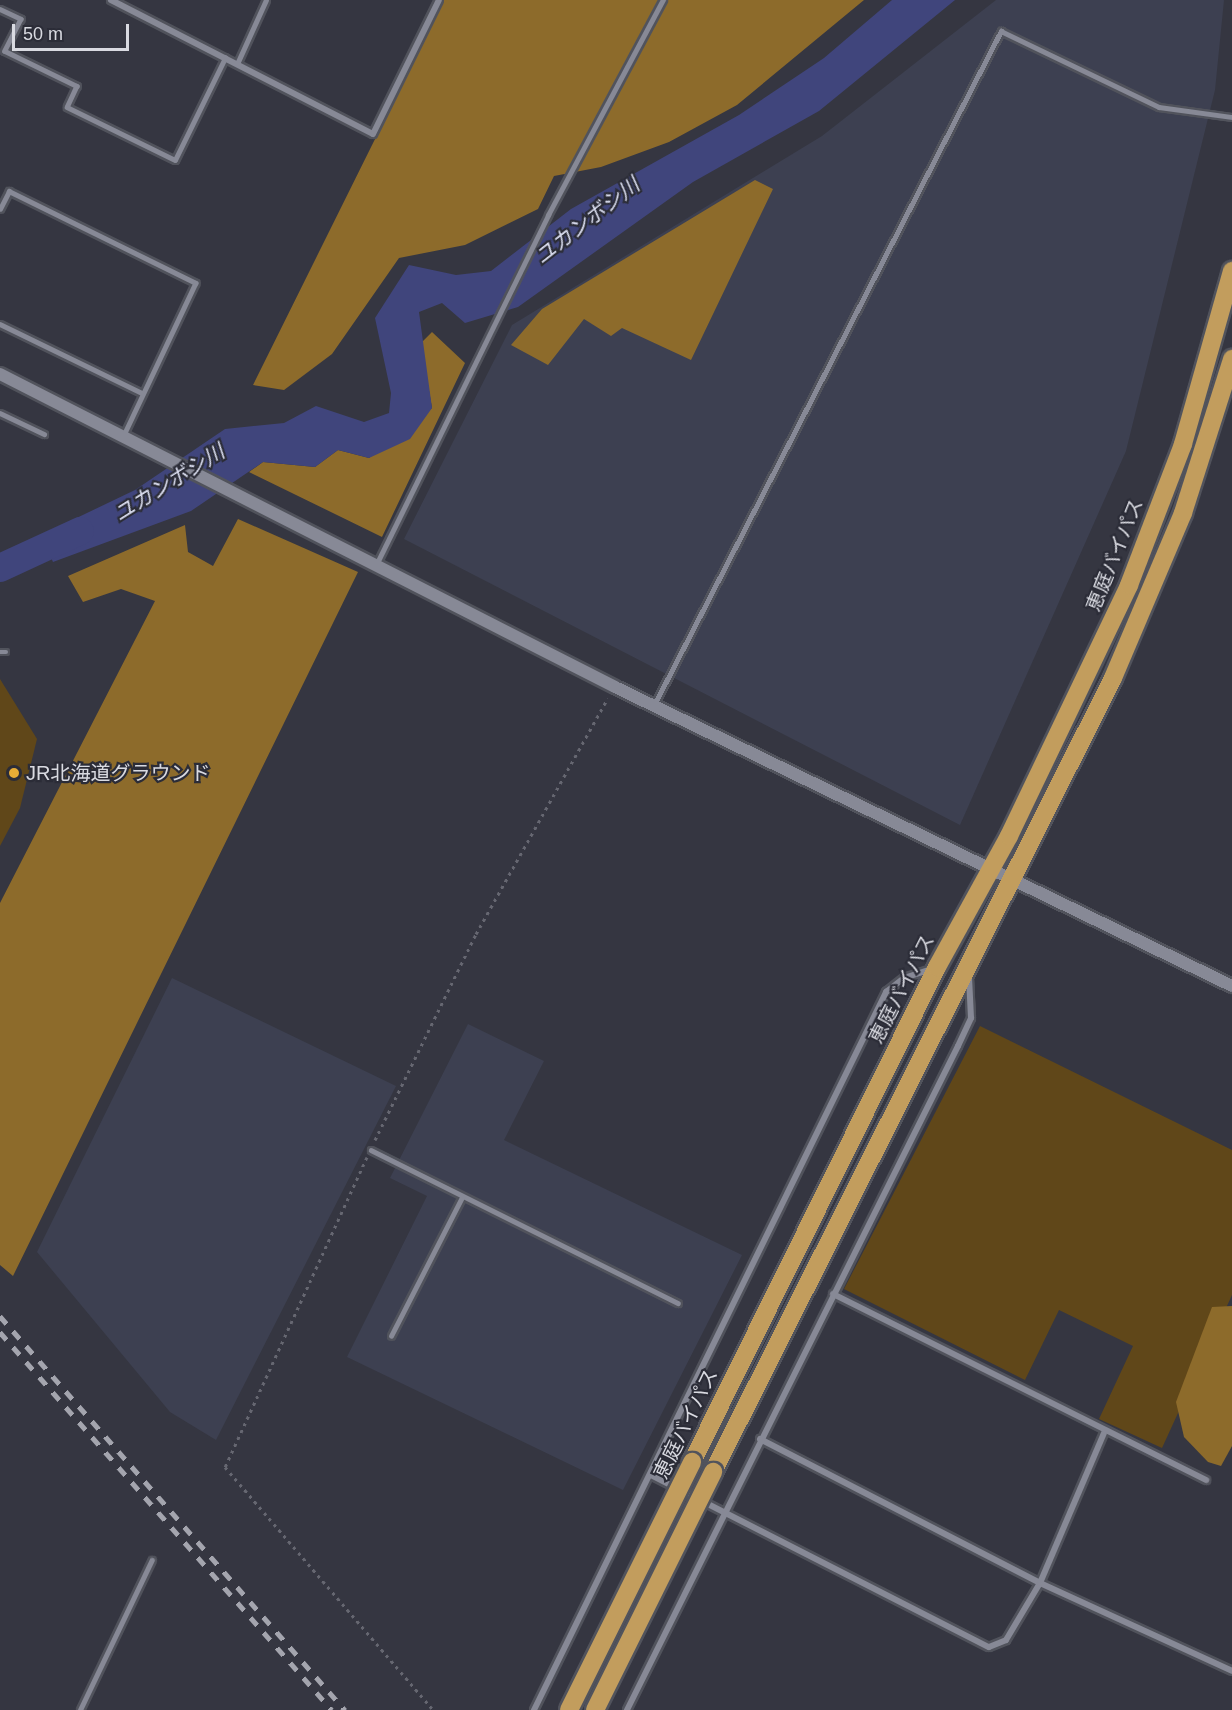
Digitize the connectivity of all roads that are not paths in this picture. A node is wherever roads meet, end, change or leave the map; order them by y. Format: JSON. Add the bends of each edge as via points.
{"nodes":[{"id":1,"x":111,"y":0,"type":"edge"},
{"id":2,"x":266,"y":0,"type":"edge"},
{"id":3,"x":439,"y":0,"type":"edge"},
{"id":4,"x":663,"y":0,"type":"edge"},
{"id":5,"x":0,"y":9,"type":"edge"},
{"id":6,"x":225,"y":58,"type":"junction"},
{"id":7,"x":237,"y":64,"type":"junction"},
{"id":8,"x":1232,"y":117,"type":"edge"},
{"id":9,"x":0,"y":209,"type":"edge"},
{"id":10,"x":1232,"y":271,"type":"edge"},
{"id":11,"x":0,"y":324,"type":"edge"},
{"id":12,"x":1232,"y":359,"type":"edge"},
{"id":13,"x":0,"y":374,"type":"edge"},
{"id":14,"x":142,"y":393,"type":"junction"},
{"id":15,"x":0,"y":413,"type":"edge"},
{"id":16,"x":44,"y":434,"type":"dead end"},
{"id":17,"x":122,"y":440,"type":"junction"},
{"id":18,"x":376,"y":566,"type":"junction"},
{"id":19,"x":654,"y":705,"type":"junction"},
{"id":20,"x":991,"y":870,"type":"junction"},
{"id":21,"x":1013,"y":876,"type":"junction"},
{"id":22,"x":968,"y":967,"type":"junction"},
{"id":23,"x":937,"y":968,"type":"junction"},
{"id":24,"x":1232,"y":986,"type":"edge"},
{"id":25,"x":370,"y":1149,"type":"road end"},
{"id":26,"x":462,"y":1197,"type":"junction"},
{"id":27,"x":833,"y":1294,"type":"junction"},
{"id":28,"x":678,"y":1302,"type":"dead end"},
{"id":29,"x":391,"y":1336,"type":"dead end"},
{"id":30,"x":1104,"y":1433,"type":"junction"},
{"id":31,"x":760,"y":1438,"type":"junction"},
{"id":32,"x":651,"y":1475,"type":"junction"},
{"id":33,"x":1206,"y":1480,"type":"dead end"},
{"id":34,"x":726,"y":1513,"type":"junction"},
{"id":35,"x":152,"y":1560,"type":"dead end"},
{"id":36,"x":1040,"y":1583,"type":"junction"},
{"id":37,"x":1232,"y":1671,"type":"edge"},
{"id":38,"x":80,"y":1710,"type":"edge"},
{"id":39,"x":534,"y":1710,"type":"edge"},
{"id":40,"x":569,"y":1710,"type":"edge"},
{"id":41,"x":595,"y":1710,"type":"edge"},
{"id":42,"x":627,"y":1710,"type":"edge"}],
"edges":[{"from":1,"to":6,"type":"street"},
{"from":2,"to":7,"type":"lane"},
{"from":3,"to":7,"type":"street","via":[[374,134]]},
{"from":4,"to":18,"type":"lane","via":[[548,215]]},
{"from":5,"to":6,"type":"lane","via":[[21,19],[5,51],[77,86],[67,107],[175,160]]},
{"from":6,"to":7,"type":"street"},
{"from":8,"to":19,"type":"lane","via":[[1159,107],[1001,31]]},
{"from":9,"to":14,"type":"lane","via":[[9,191],[196,283]]},
{"from":10,"to":20,"type":"highway","name":"恵庭バイパス","via":[[1183,444],[1141,555]]},
{"from":11,"to":14,"type":"lane"},
{"from":12,"to":21,"type":"highway","via":[[1146,605]]},
{"from":13,"to":17,"type":"street"},
{"from":14,"to":17,"type":"lane"},
{"from":15,"to":16,"type":"lane"},
{"from":17,"to":18,"type":"street"},
{"from":18,"to":19,"type":"street"},
{"from":19,"to":20,"type":"street"},
{"from":20,"to":21,"type":"street"},
{"from":20,"to":23,"type":"highway","name":"恵庭バイパス"},
{"from":21,"to":22,"type":"highway"},
{"from":21,"to":24,"type":"street"},
{"from":22,"to":27,"type":"street","via":[[971,1018]]},
{"from":22,"to":41,"type":"highway","bridge":true},
{"from":23,"to":32,"type":"street","via":[[904,978],[886,992]]},
{"from":23,"to":40,"type":"highway","name":"恵庭バイパス","bridge":true},
{"from":25,"to":26,"type":"lane"},
{"from":26,"to":28,"type":"lane"},
{"from":26,"to":29,"type":"lane"},
{"from":27,"to":30,"type":"street"},
{"from":27,"to":31,"type":"street"},
{"from":30,"to":33,"type":"street"},
{"from":30,"to":36,"type":"street"},
{"from":31,"to":34,"type":"street"},
{"from":31,"to":36,"type":"street"},
{"from":32,"to":34,"type":"street"},
{"from":32,"to":39,"type":"street"},
{"from":34,"to":36,"type":"street","via":[[990,1647],[1006,1640]]},
{"from":34,"to":42,"type":"street"},
{"from":35,"to":38,"type":"lane"},
{"from":36,"to":37,"type":"street"}]}
